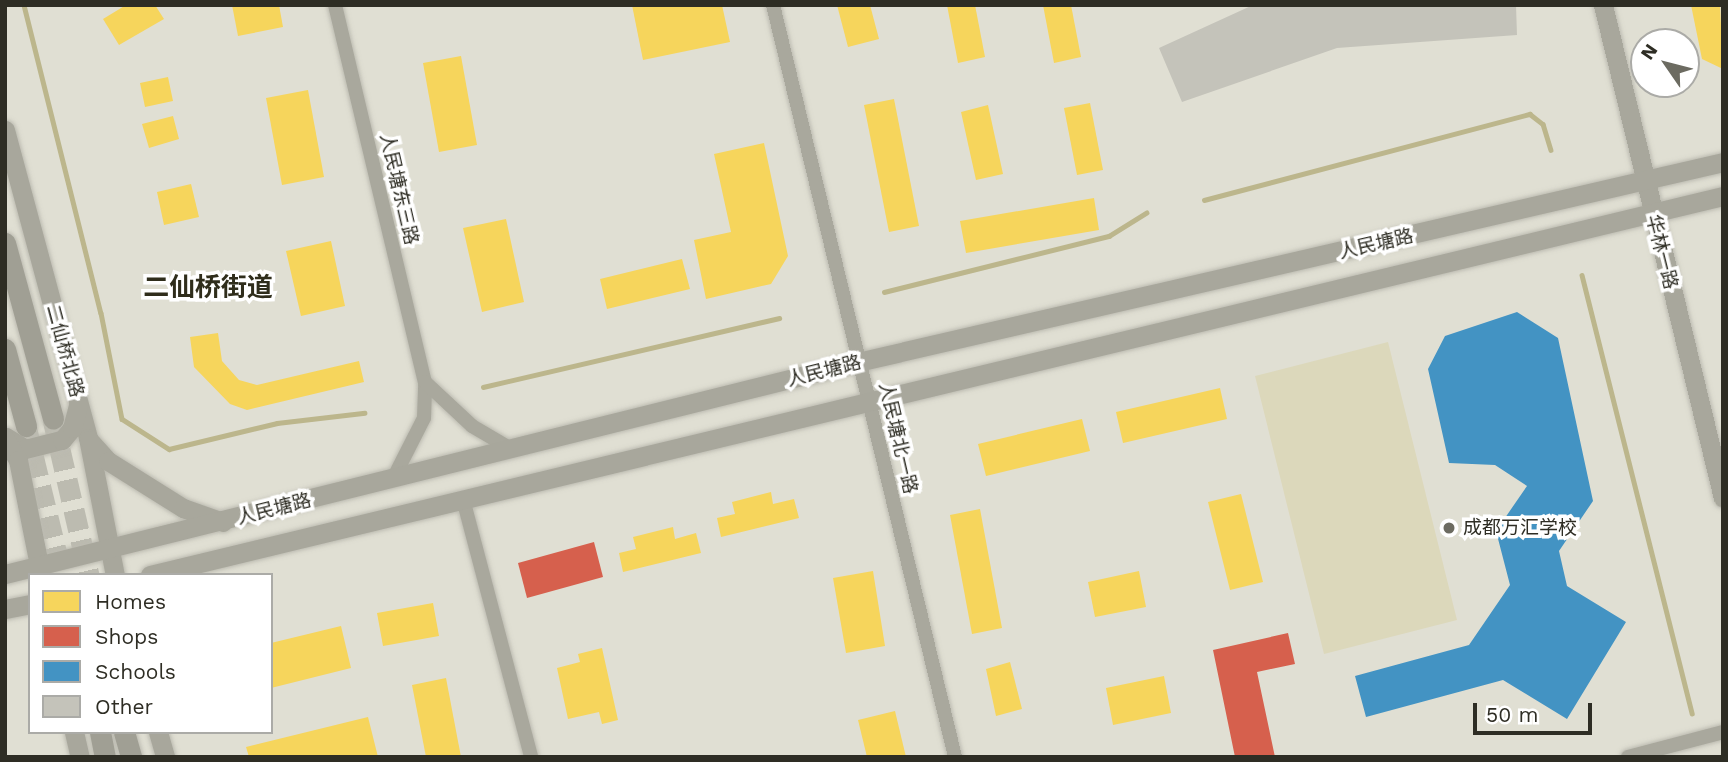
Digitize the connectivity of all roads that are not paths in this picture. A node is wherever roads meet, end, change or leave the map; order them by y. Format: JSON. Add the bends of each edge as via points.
{"nodes":[{"id":1,"x":335,"y":5,"type":"edge"},
{"id":2,"x":773,"y":5,"type":"edge"},
{"id":3,"x":1603,"y":5,"type":"edge"},
{"id":4,"x":5,"y":130,"type":"edge"},
{"id":5,"x":1723,"y":162,"type":"edge"},
{"id":6,"x":1645,"y":183,"type":"junction"},
{"id":7,"x":1723,"y":196,"type":"edge"},
{"id":8,"x":1653,"y":213,"type":"junction"},
{"id":9,"x":5,"y":243,"type":"edge"},
{"id":10,"x":5,"y":349,"type":"edge"},
{"id":11,"x":862,"y":361,"type":"junction"},
{"id":12,"x":425,"y":382,"type":"junction"},
{"id":13,"x":869,"y":400,"type":"junction"},
{"id":14,"x":79,"y":404,"type":"junction"},
{"id":15,"x":53,"y":419,"type":"tunnel mouth"},
{"id":16,"x":26,"y":426,"type":"tunnel mouth"},
{"id":17,"x":5,"y":438,"type":"edge"},
{"id":18,"x":88,"y":438,"type":"junction"},
{"id":19,"x":511,"y":449,"type":"junction"},
{"id":20,"x":393,"y":479,"type":"junction"},
{"id":21,"x":1723,"y":498,"type":"edge"},
{"id":22,"x":463,"y":499,"type":"junction"},
{"id":23,"x":224,"y":522,"type":"junction"},
{"id":24,"x":113,"y":549,"type":"junction"},
{"id":25,"x":226,"y":556,"type":"junction"},
{"id":26,"x":40,"y":570,"type":"edge"},
{"id":27,"x":115,"y":573,"type":"edge"},
{"id":28,"x":158,"y":573,"type":"edge"},
{"id":29,"x":204,"y":573,"type":"edge"},
{"id":30,"x":5,"y":574,"type":"edge"},
{"id":31,"x":28,"y":604,"type":"edge"},
{"id":32,"x":5,"y":609,"type":"edge"},
{"id":33,"x":1723,"y":732,"type":"edge"},
{"id":34,"x":75,"y":734,"type":"edge"},
{"id":35,"x":100,"y":734,"type":"edge"},
{"id":36,"x":125,"y":734,"type":"edge"},
{"id":37,"x":159,"y":734,"type":"edge"},
{"id":38,"x":80,"y":757,"type":"edge"},
{"id":39,"x":106,"y":757,"type":"edge"},
{"id":40,"x":131,"y":757,"type":"edge"},
{"id":41,"x":164,"y":757,"type":"edge"},
{"id":42,"x":531,"y":757,"type":"edge"},
{"id":43,"x":955,"y":757,"type":"edge"},
{"id":44,"x":1628,"y":757,"type":"edge"}],
"edges":[{"from":1,"to":12,"type":"street","name":"人民塘东三路"},
{"from":2,"to":11,"type":"street","name":"人民塘北一路"},
{"from":3,"to":6,"type":"main road","name":"华林一路"},
{"from":4,"to":14,"type":"main road","name":"二仙桥北路"},
{"from":5,"to":6,"type":"main road","name":"人民塘路"},
{"from":6,"to":8,"type":"main road","name":"华林一路"},
{"from":6,"to":11,"type":"main road","name":"人民塘路"},
{"from":7,"to":8,"type":"main road","name":"人民塘路"},
{"from":8,"to":13,"type":"main road","name":"人民塘路"},
{"from":8,"to":21,"type":"main road","name":"华林一路"},
{"from":9,"to":15,"type":"main road"},
{"from":10,"to":16,"type":"main road"},
{"from":11,"to":13,"type":"street","name":"人民塘北一路"},
{"from":11,"to":19,"type":"main road","name":"人民塘路"},
{"from":12,"to":19,"type":"street","via":[[472,426]]},
{"from":12,"to":20,"type":"street","name":"人民塘东三路","via":[[424,418]]},
{"from":13,"to":22,"type":"main road","name":"人民塘路"},
{"from":13,"to":43,"type":"street","name":"人民塘北一路"},
{"from":14,"to":17,"type":"main road","via":[[72,428],[62,440],[25,449]]},
{"from":14,"to":18,"type":"main road","name":"二仙桥北路"},
{"from":17,"to":26,"type":"main road","via":[[18,460]]},
{"from":18,"to":23,"type":"main road","via":[[108,461],[183,508]]},
{"from":18,"to":24,"type":"main road","name":"二仙桥北路"},
{"from":19,"to":20,"type":"main road","name":"人民塘路"},
{"from":20,"to":23,"type":"main road","name":"人民塘路"},
{"from":22,"to":25,"type":"main road","name":"人民塘路"},
{"from":22,"to":42,"type":"street"},
{"from":23,"to":24,"type":"main road","name":"人民塘路"},
{"from":24,"to":26,"type":"main road","name":"人民塘路"},
{"from":24,"to":27,"type":"main road","name":"二仙桥北路"},
{"from":25,"to":28,"type":"main road","name":"人民塘路"},
{"from":25,"to":29,"type":"main road"},
{"from":26,"to":30,"type":"main road","name":"人民塘路"},
{"from":31,"to":32,"type":"main road"},
{"from":33,"to":44,"type":"street"},
{"from":34,"to":38,"type":"main road"},
{"from":35,"to":39,"type":"main road"},
{"from":36,"to":40,"type":"main road"},
{"from":37,"to":41,"type":"main road"}]}
